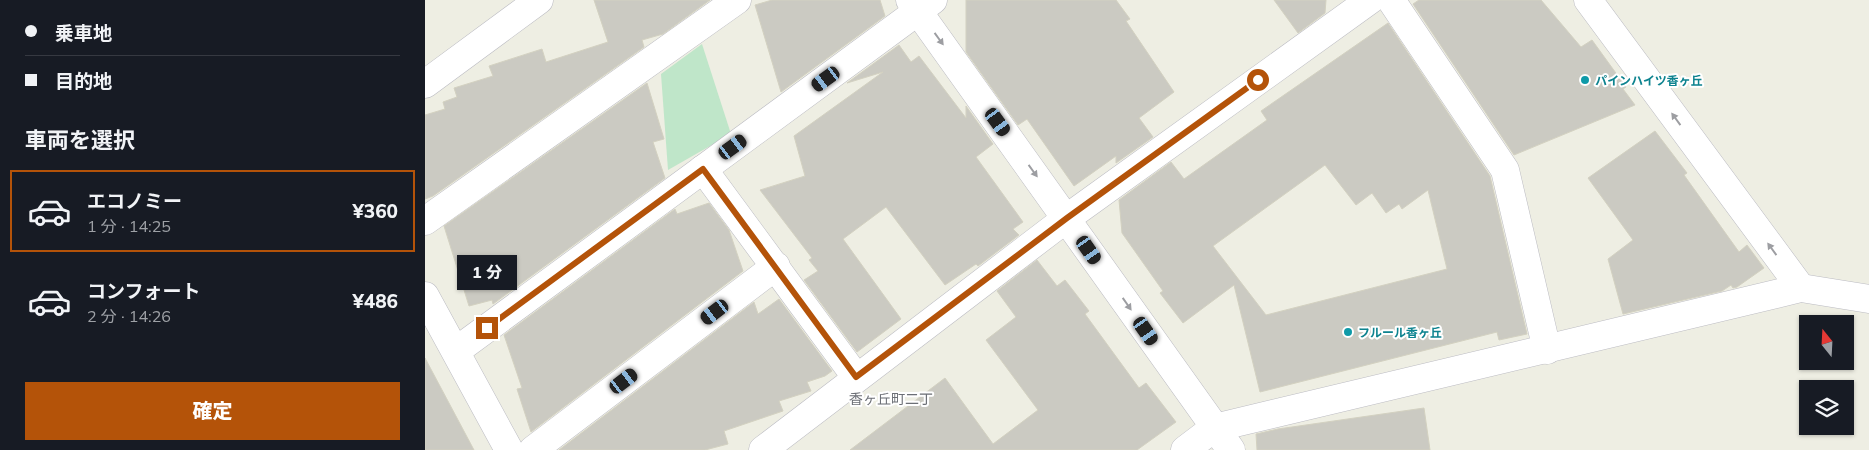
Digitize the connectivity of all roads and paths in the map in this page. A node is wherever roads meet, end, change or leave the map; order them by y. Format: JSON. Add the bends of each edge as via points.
{"nodes":[{"id":1,"x":539,"y":0,"type":"edge"},
{"id":2,"x":737,"y":0,"type":"edge"},
{"id":3,"x":1391,"y":0,"type":"edge"},
{"id":4,"x":1588,"y":0,"type":"edge"},
{"id":5,"x":920,"y":4,"type":"edge"},
{"id":6,"x":1356,"y":4,"type":"edge"},
{"id":7,"x":425,"y":84,"type":"edge"},
{"id":8,"x":703,"y":169,"type":"junction"},
{"id":9,"x":1067,"y":218,"type":"junction"},
{"id":10,"x":425,"y":220,"type":"edge"},
{"id":11,"x":776,"y":266,"type":"junction"},
{"id":12,"x":1801,"y":288,"type":"junction"},
{"id":13,"x":425,"y":296,"type":"edge"},
{"id":14,"x":1869,"y":299,"type":"edge"},
{"id":15,"x":1547,"y":350,"type":"junction"},
{"id":16,"x":456,"y":351,"type":"junction"},
{"id":17,"x":856,"y":377,"type":"junction"},
{"id":18,"x":1214,"y":428,"type":"junction"},
{"id":19,"x":509,"y":450,"type":"edge"},
{"id":20,"x":533,"y":450,"type":"edge"},
{"id":21,"x":763,"y":450,"type":"edge"},
{"id":22,"x":1185,"y":450,"type":"edge"},
{"id":23,"x":1231,"y":450,"type":"edge"}],
"edges":[{"from":1,"to":7,"type":"street"},
{"from":2,"to":10,"type":"street"},
{"from":3,"to":15,"type":"street","via":[[1505,170]]},
{"from":12,"to":4,"type":"street","one_way":true},
{"from":5,"to":8,"type":"street"},
{"from":5,"to":9,"type":"street","one_way":true},
{"from":6,"to":9,"type":"street"},
{"from":8,"to":11,"type":"street"},
{"from":8,"to":16,"type":"street"},
{"from":9,"to":17,"type":"street"},
{"from":9,"to":18,"type":"street","one_way":true},
{"from":11,"to":17,"type":"street"},
{"from":11,"to":20,"type":"street"},
{"from":12,"to":14,"type":"street"},
{"from":12,"to":15,"type":"street"},
{"from":13,"to":16,"type":"street"},
{"from":15,"to":18,"type":"street"},
{"from":16,"to":19,"type":"street"},
{"from":17,"to":21,"type":"street"},
{"from":18,"to":22,"type":"street"},
{"from":18,"to":23,"type":"street"}]}
